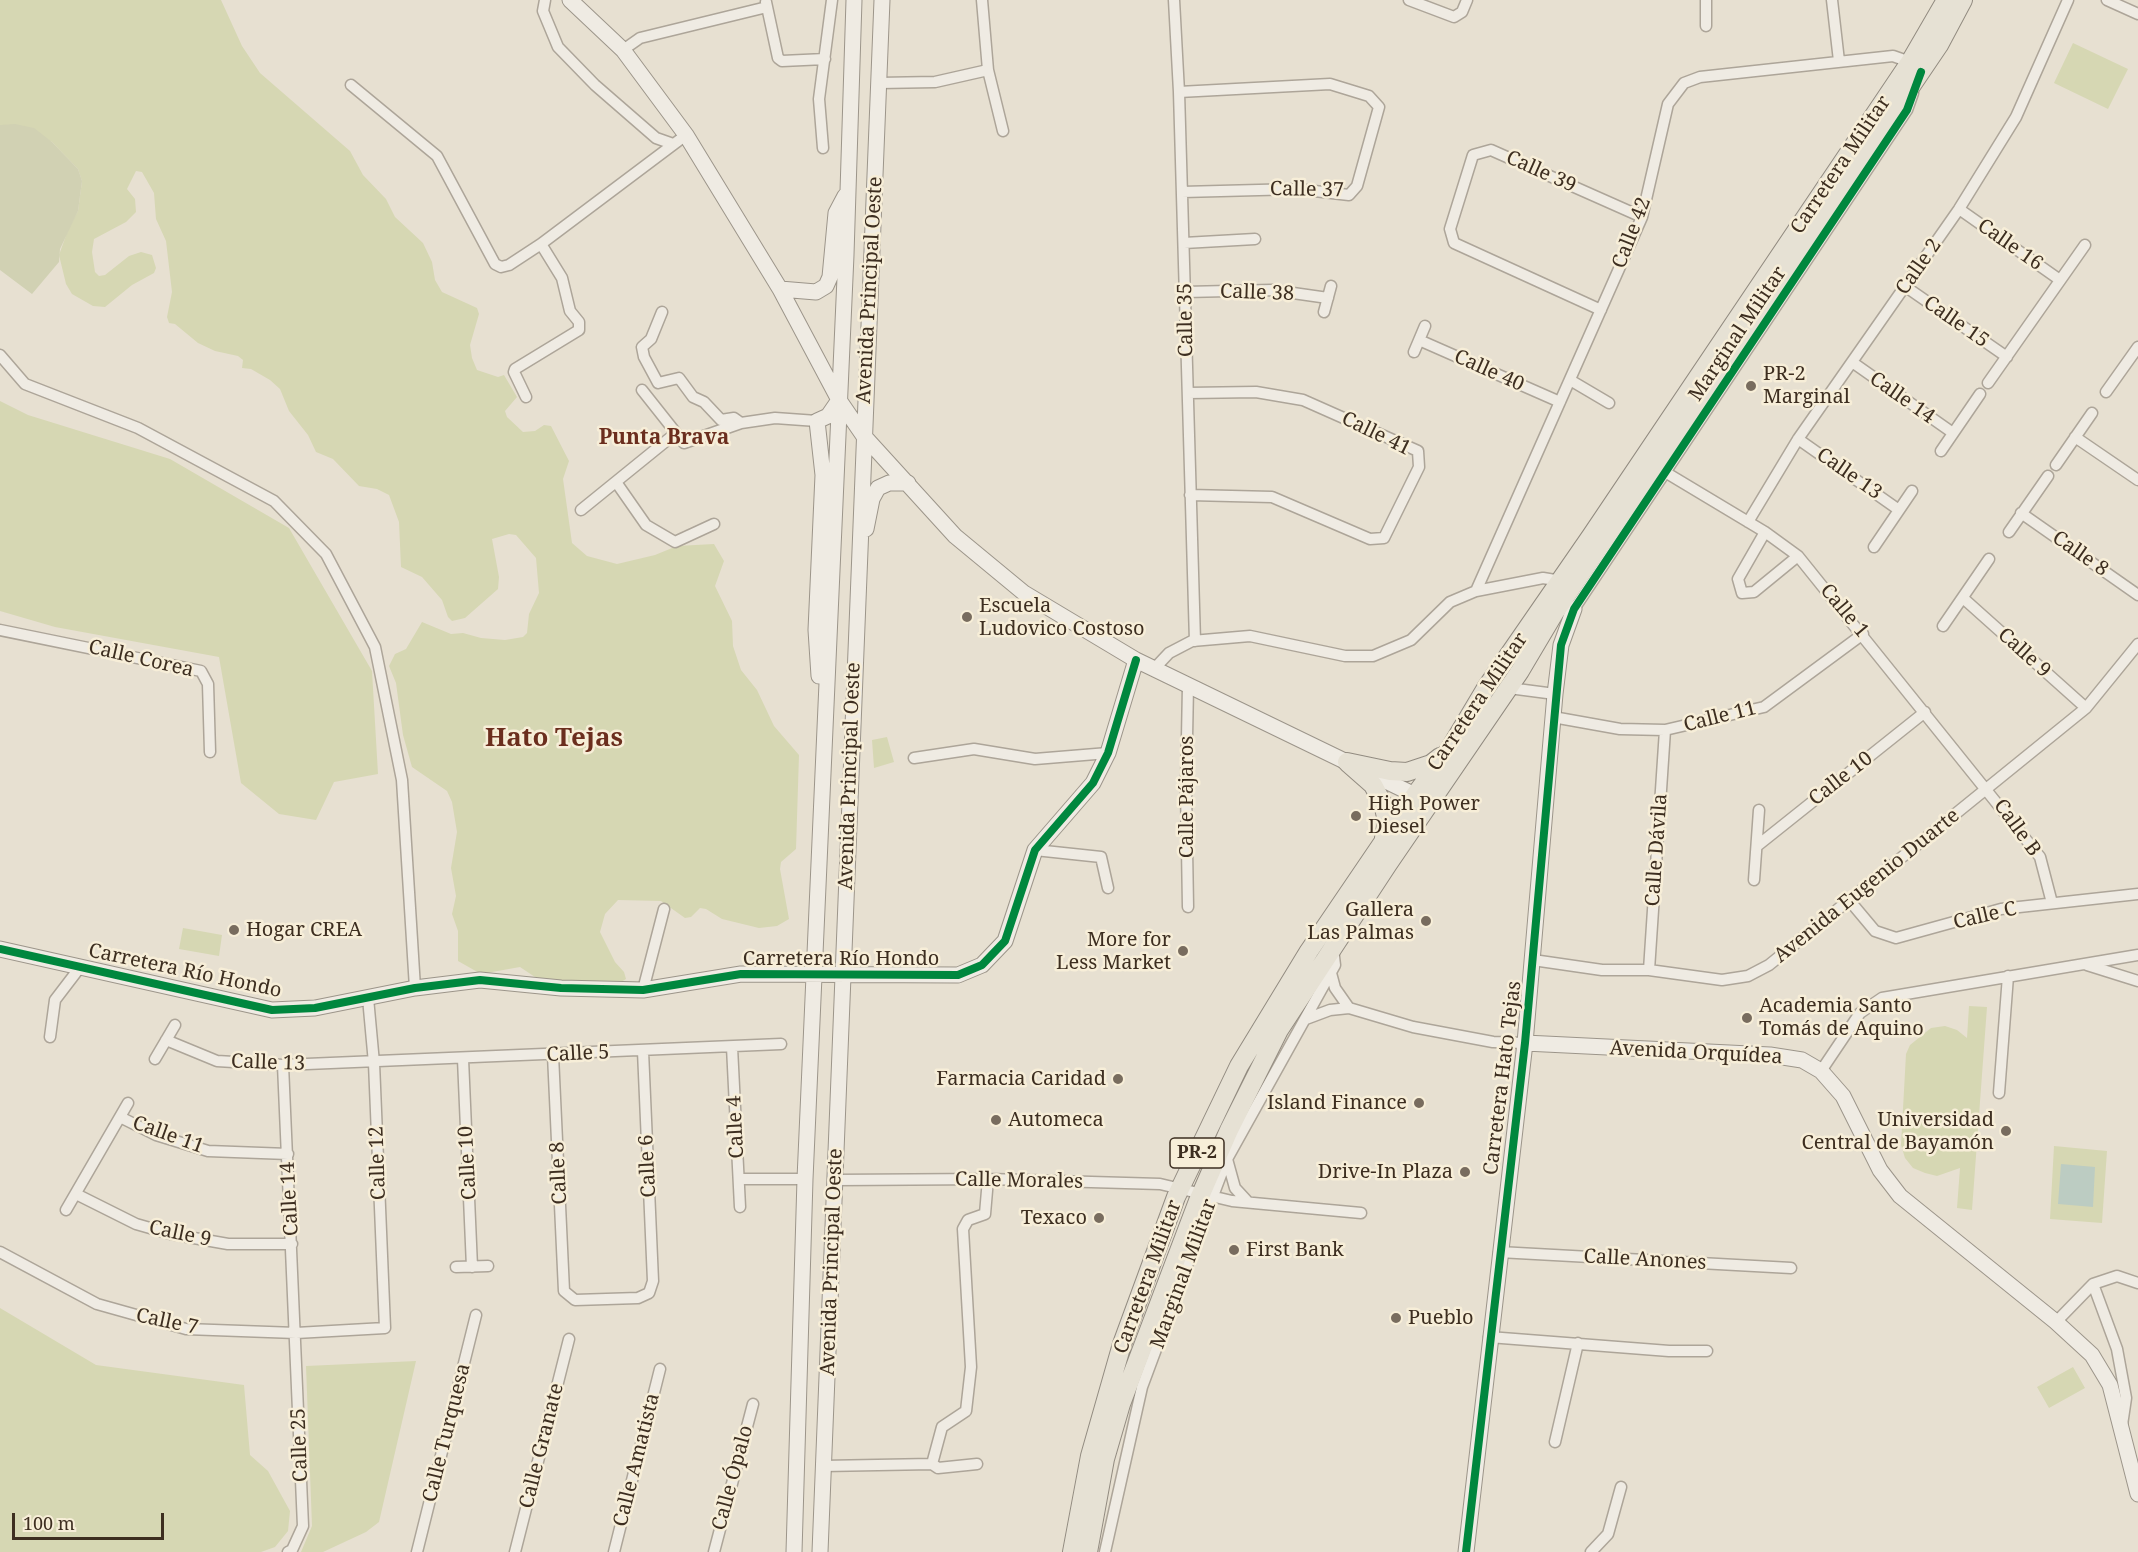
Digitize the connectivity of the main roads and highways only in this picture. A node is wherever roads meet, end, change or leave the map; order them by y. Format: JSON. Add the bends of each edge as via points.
{"nodes":[{"id":1,"x":1946,"y":0,"type":"edge"},
{"id":2,"x":1964,"y":0,"type":"edge"},
{"id":3,"x":1915,"y":67,"type":"junction"},
{"id":4,"x":1449,"y":750,"type":"junction"},
{"id":5,"x":1423,"y":799,"type":"junction"},
{"id":6,"x":1383,"y":840,"type":"junction"},
{"id":7,"x":1072,"y":1552,"type":"edge"},
{"id":8,"x":1088,"y":1552,"type":"edge"}],
"edges":[{"from":1,"to":3,"type":"main road","name":"Carretera Militar","number":"PR-2"},
{"from":2,"to":3,"type":"main road","name":"Carretera Militar","number":"PR-2"},
{"from":3,"to":4,"type":"main road","name":"Carretera Militar","number":"PR-2","via":[[1486,688]]},
{"from":3,"to":5,"type":"main road","name":"Carretera Militar","number":"PR-2","via":[[1509,688]]},
{"from":4,"to":5,"type":"main road","name":"Carretera Militar","number":"PR-2"},
{"from":4,"to":6,"type":"main road","via":[[1431,764],[1407,772],[1347,762],[1373,785],[1383,804],[1387,821]]},
{"from":5,"to":6,"type":"main road","name":"Carretera Militar","number":"PR-2"},
{"from":5,"to":8,"type":"main road","name":"Carretera Militar","number":"PR-2","via":[[1279,1030],[1229,1130],[1207,1195],[1121,1404],[1105,1459]]},
{"from":6,"to":7,"type":"main road","name":"Carretera Militar","number":"PR-2","via":[[1266,1018],[1180,1188],[1122,1344],[1090,1456]]}]}
